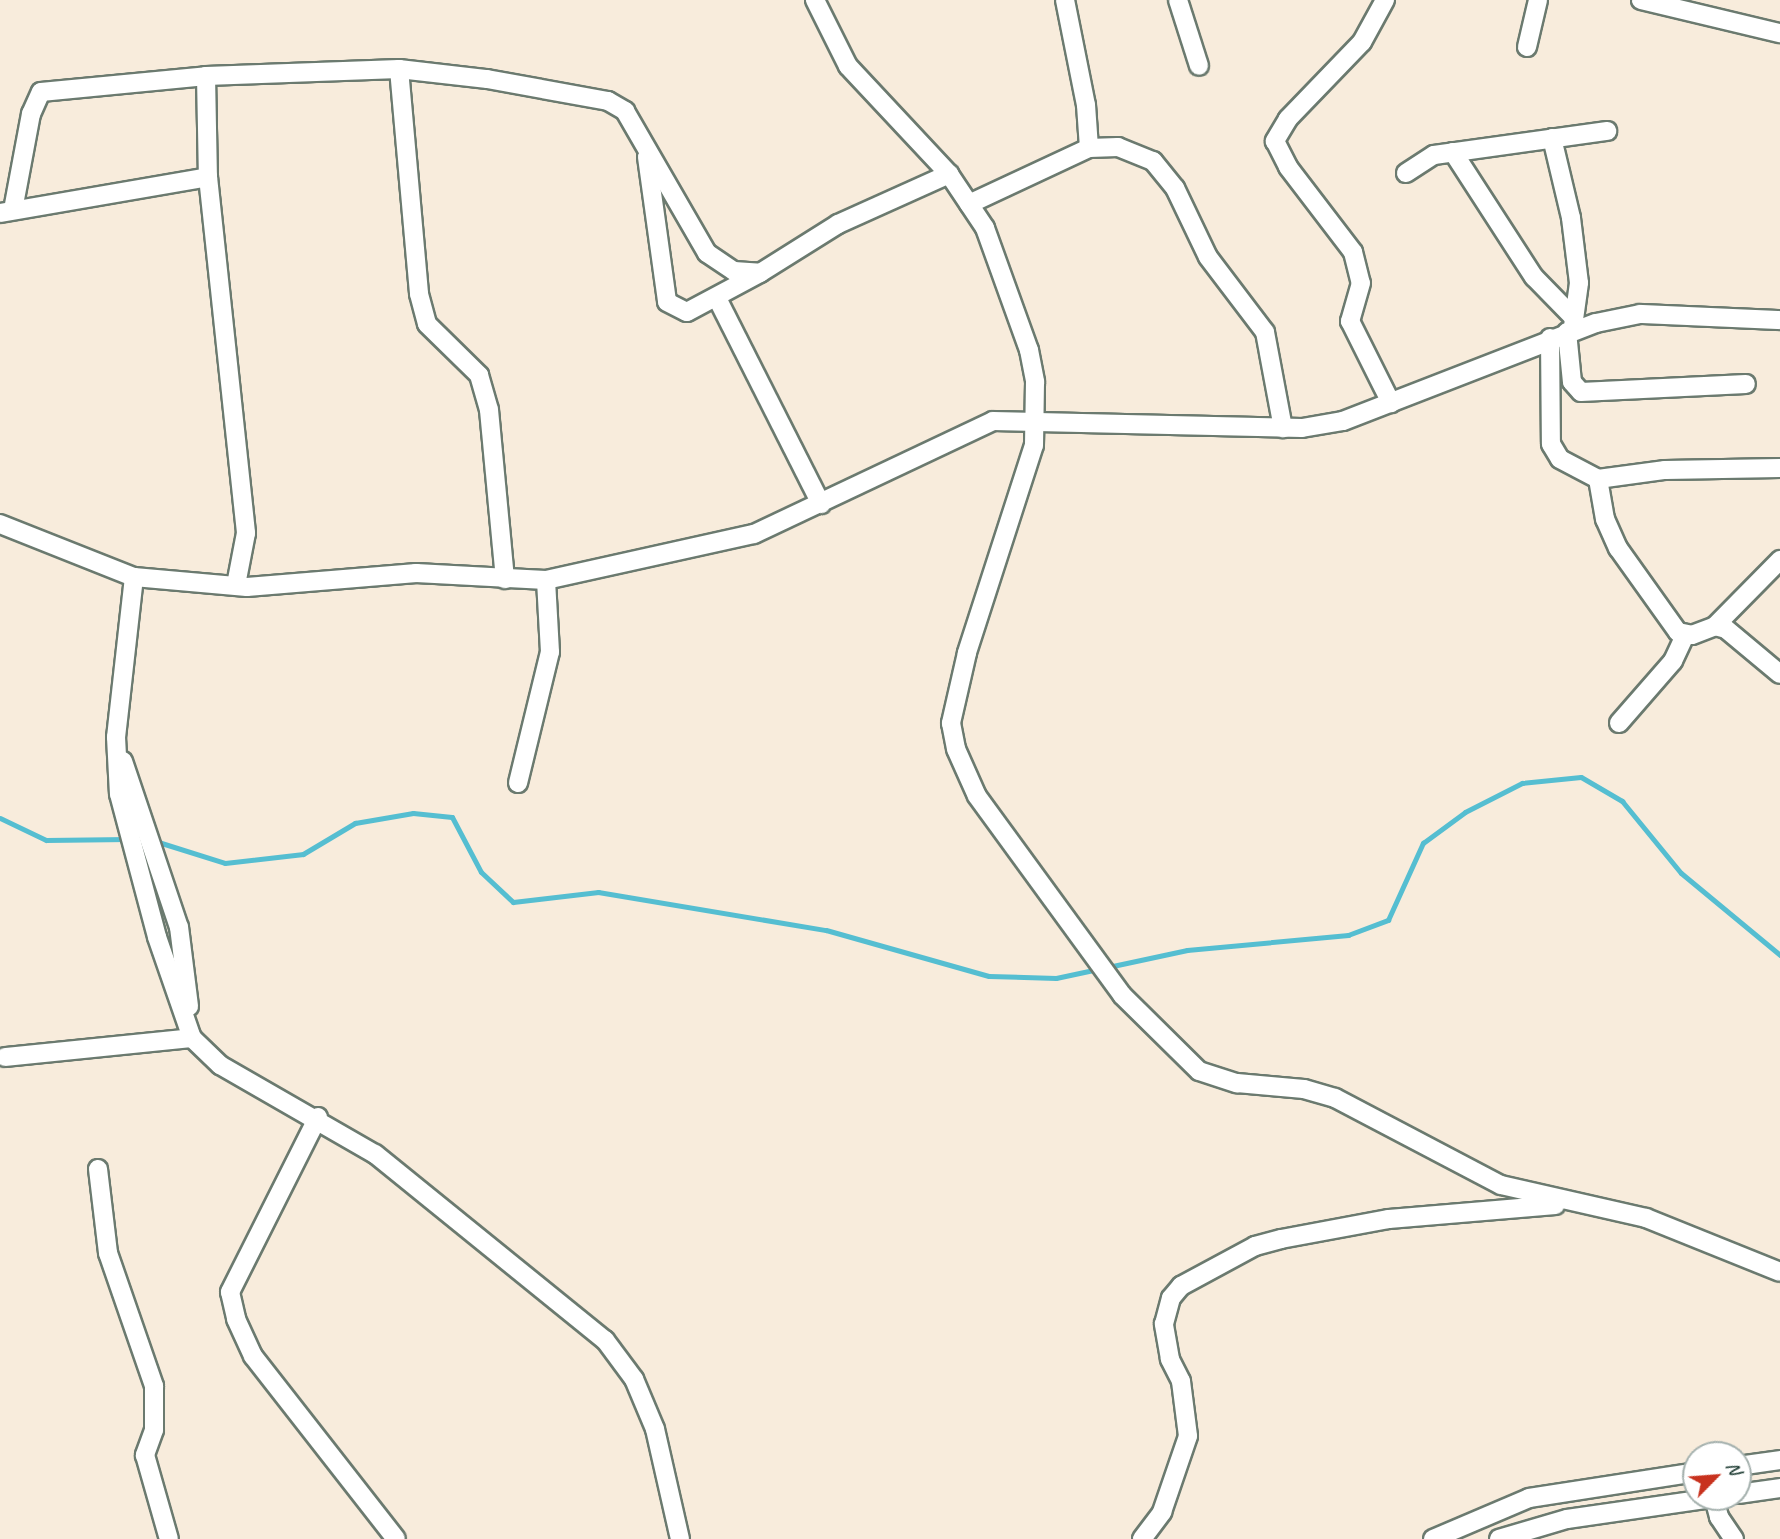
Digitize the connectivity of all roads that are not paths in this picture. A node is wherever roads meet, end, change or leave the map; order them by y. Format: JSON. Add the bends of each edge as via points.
{"nodes":[{"id":1,"x":815,"y":0,"type":"edge"},
{"id":2,"x":1065,"y":0,"type":"edge"},
{"id":3,"x":1178,"y":0,"type":"edge"},
{"id":4,"x":1385,"y":0,"type":"edge"},
{"id":5,"x":1538,"y":0,"type":"edge"},
{"id":6,"x":1641,"y":0,"type":"edge"},
{"id":7,"x":1780,"y":33,"type":"edge"},
{"id":8,"x":1527,"y":47,"type":"dead end"},
{"id":9,"x":1199,"y":66,"type":"dead end"},
{"id":10,"x":399,"y":69,"type":"junction"},
{"id":11,"x":206,"y":76,"type":"junction"},
{"id":12,"x":1607,"y":131,"type":"dead end"},
{"id":13,"x":1552,"y":138,"type":"junction"},
{"id":14,"x":647,"y":148,"type":"junction"},
{"id":15,"x":1089,"y":148,"type":"junction"},
{"id":16,"x":1453,"y":152,"type":"junction"},
{"id":17,"x":1406,"y":173,"type":"dead end"},
{"id":18,"x":949,"y":174,"type":"junction"},
{"id":19,"x":208,"y":177,"type":"junction"},
{"id":20,"x":969,"y":204,"type":"junction"},
{"id":21,"x":7,"y":211,"type":"edge"},
{"id":22,"x":760,"y":273,"type":"junction"},
{"id":23,"x":717,"y":298,"type":"junction"},
{"id":24,"x":1780,"y":320,"type":"edge"},
{"id":25,"x":1566,"y":330,"type":"junction"},
{"id":26,"x":1746,"y":384,"type":"dead end"},
{"id":27,"x":1391,"y":403,"type":"junction"},
{"id":28,"x":1031,"y":419,"type":"junction"},
{"id":29,"x":1283,"y":428,"type":"junction"},
{"id":30,"x":1780,"y":468,"type":"edge"},
{"id":31,"x":1598,"y":479,"type":"junction"},
{"id":32,"x":821,"y":504,"type":"junction"},
{"id":33,"x":0,"y":524,"type":"edge"},
{"id":34,"x":1780,"y":560,"type":"edge"},
{"id":35,"x":134,"y":577,"type":"junction"},
{"id":36,"x":505,"y":579,"type":"junction"},
{"id":37,"x":546,"y":580,"type":"junction"},
{"id":38,"x":236,"y":586,"type":"junction"},
{"id":39,"x":1715,"y":626,"type":"junction"},
{"id":40,"x":1685,"y":635,"type":"junction"},
{"id":41,"x":1780,"y":674,"type":"edge"},
{"id":42,"x":1619,"y":723,"type":"dead end"},
{"id":43,"x":116,"y":737,"type":"junction"},
{"id":44,"x":518,"y":783,"type":"dead end"},
{"id":45,"x":192,"y":1038,"type":"junction"},
{"id":46,"x":5,"y":1057,"type":"dead end"},
{"id":47,"x":318,"y":1117,"type":"junction"},
{"id":48,"x":98,"y":1169,"type":"dead end"},
{"id":49,"x":1572,"y":1204,"type":"junction"},
{"id":50,"x":1780,"y":1272,"type":"edge"},
{"id":51,"x":1780,"y":1460,"type":"edge"},
{"id":52,"x":1752,"y":1464,"type":"edge"},
{"id":53,"x":1682,"y":1474,"type":"edge"},
{"id":54,"x":1780,"y":1489,"type":"edge"},
{"id":55,"x":1752,"y":1492,"type":"edge"},
{"id":56,"x":1682,"y":1503,"type":"edge"},
{"id":57,"x":1717,"y":1511,"type":"edge"},
{"id":58,"x":169,"y":1539,"type":"edge"},
{"id":59,"x":396,"y":1539,"type":"edge"},
{"id":60,"x":680,"y":1539,"type":"edge"},
{"id":61,"x":1142,"y":1539,"type":"edge"},
{"id":62,"x":1433,"y":1539,"type":"edge"},
{"id":63,"x":1499,"y":1539,"type":"edge"},
{"id":64,"x":1734,"y":1539,"type":"edge"}],
"edges":[{"from":1,"to":18,"type":"street","via":[[848,66]]},
{"from":2,"to":15,"type":"street","via":[[1086,105]]},
{"from":3,"to":9,"type":"street"},
{"from":4,"to":27,"type":"street","via":[[1362,42],[1287,119],[1275,141],[1288,167],[1353,252],[1360,283],[1350,321]]},
{"from":5,"to":8,"type":"street"},
{"from":6,"to":7,"type":"street"},
{"from":10,"to":11,"type":"street"},
{"from":10,"to":14,"type":"street","via":[[608,101],[625,111]]},
{"from":10,"to":36,"type":"street","via":[[419,294],[427,324],[479,375],[489,410]]},
{"from":11,"to":19,"type":"street"},
{"from":11,"to":21,"type":"street","via":[[41,92],[31,114]]},
{"from":12,"to":13,"type":"street"},
{"from":13,"to":16,"type":"street"},
{"from":13,"to":25,"type":"street","via":[[1579,283]]},
{"from":14,"to":22,"type":"street","via":[[707,253],[734,271]]},
{"from":14,"to":23,"type":"street","via":[[667,302],[687,312]]},
{"from":15,"to":20,"type":"street"},
{"from":15,"to":29,"type":"street","via":[[1118,147],[1140,154],[1166,174],[1208,257],[1265,332]]},
{"from":16,"to":17,"type":"street","via":[[1434,155]]},
{"from":16,"to":25,"type":"street"},
{"from":18,"to":20,"type":"street"},
{"from":18,"to":22,"type":"street","via":[[838,224]]},
{"from":19,"to":21,"type":"street"},
{"from":19,"to":38,"type":"street","via":[[246,533]]},
{"from":20,"to":28,"type":"street","via":[[985,228],[1029,350],[1035,383]]},
{"from":22,"to":23,"type":"street"},
{"from":23,"to":32,"type":"street"},
{"from":24,"to":25,"type":"street","via":[[1640,314]]},
{"from":25,"to":26,"type":"street","via":[[1572,382],[1581,392]]},
{"from":25,"to":27,"type":"street"},
{"from":25,"to":31,"type":"street","via":[[1551,444],[1560,459]]},
{"from":27,"to":29,"type":"street","via":[[1343,421]]},
{"from":28,"to":29,"type":"street","via":[[1149,428]]},
{"from":28,"to":32,"type":"street","via":[[993,421],[940,442]]},
{"from":28,"to":49,"type":"street","via":[[1034,445],[968,653],[951,723],[956,749],[977,796],[1122,995],[1199,1072],[1237,1083],[1304,1088],[1335,1098],[1489,1180]]},
{"from":30,"to":31,"type":"street","via":[[1665,470]]},
{"from":31,"to":40,"type":"street","via":[[1605,519],[1618,548],[1674,629]]},
{"from":32,"to":37,"type":"street","via":[[754,534],[708,548]]},
{"from":33,"to":35,"type":"street"},
{"from":34,"to":39,"type":"street"},
{"from":35,"to":38,"type":"street"},
{"from":35,"to":43,"type":"street"},
{"from":36,"to":37,"type":"street"},
{"from":36,"to":38,"type":"street","via":[[416,573]]},
{"from":37,"to":44,"type":"street","via":[[550,652]]},
{"from":39,"to":40,"type":"street"},
{"from":39,"to":41,"type":"street","via":[[1731,632]]},
{"from":40,"to":42,"type":"street","via":[[1673,661]]},
{"from":43,"to":45,"type":"street","via":[[119,794],[157,937]]},
{"from":43,"to":45,"type":"street","via":[[179,927]]},
{"from":45,"to":46,"type":"street"},
{"from":45,"to":47,"type":"street","via":[[220,1065]]},
{"from":47,"to":59,"type":"street","via":[[230,1292],[253,1356]]},
{"from":47,"to":60,"type":"street","via":[[375,1154],[605,1340],[634,1379],[655,1429]]},
{"from":48,"to":58,"type":"street","via":[[108,1254],[154,1386],[154,1430],[145,1455]]},
{"from":49,"to":50,"type":"street","via":[[1646,1217]]},
{"from":49,"to":61,"type":"street","via":[[1389,1219],[1281,1239],[1213,1266],[1181,1286],[1171,1298],[1164,1324],[1181,1381],[1188,1436],[1162,1512]]},
{"from":51,"to":52,"type":"street"},
{"from":53,"to":62,"type":"street","via":[[1529,1498]]},
{"from":54,"to":55,"type":"street"},
{"from":56,"to":63,"type":"street","via":[[1567,1519]]},
{"from":57,"to":64,"type":"street"}]}
